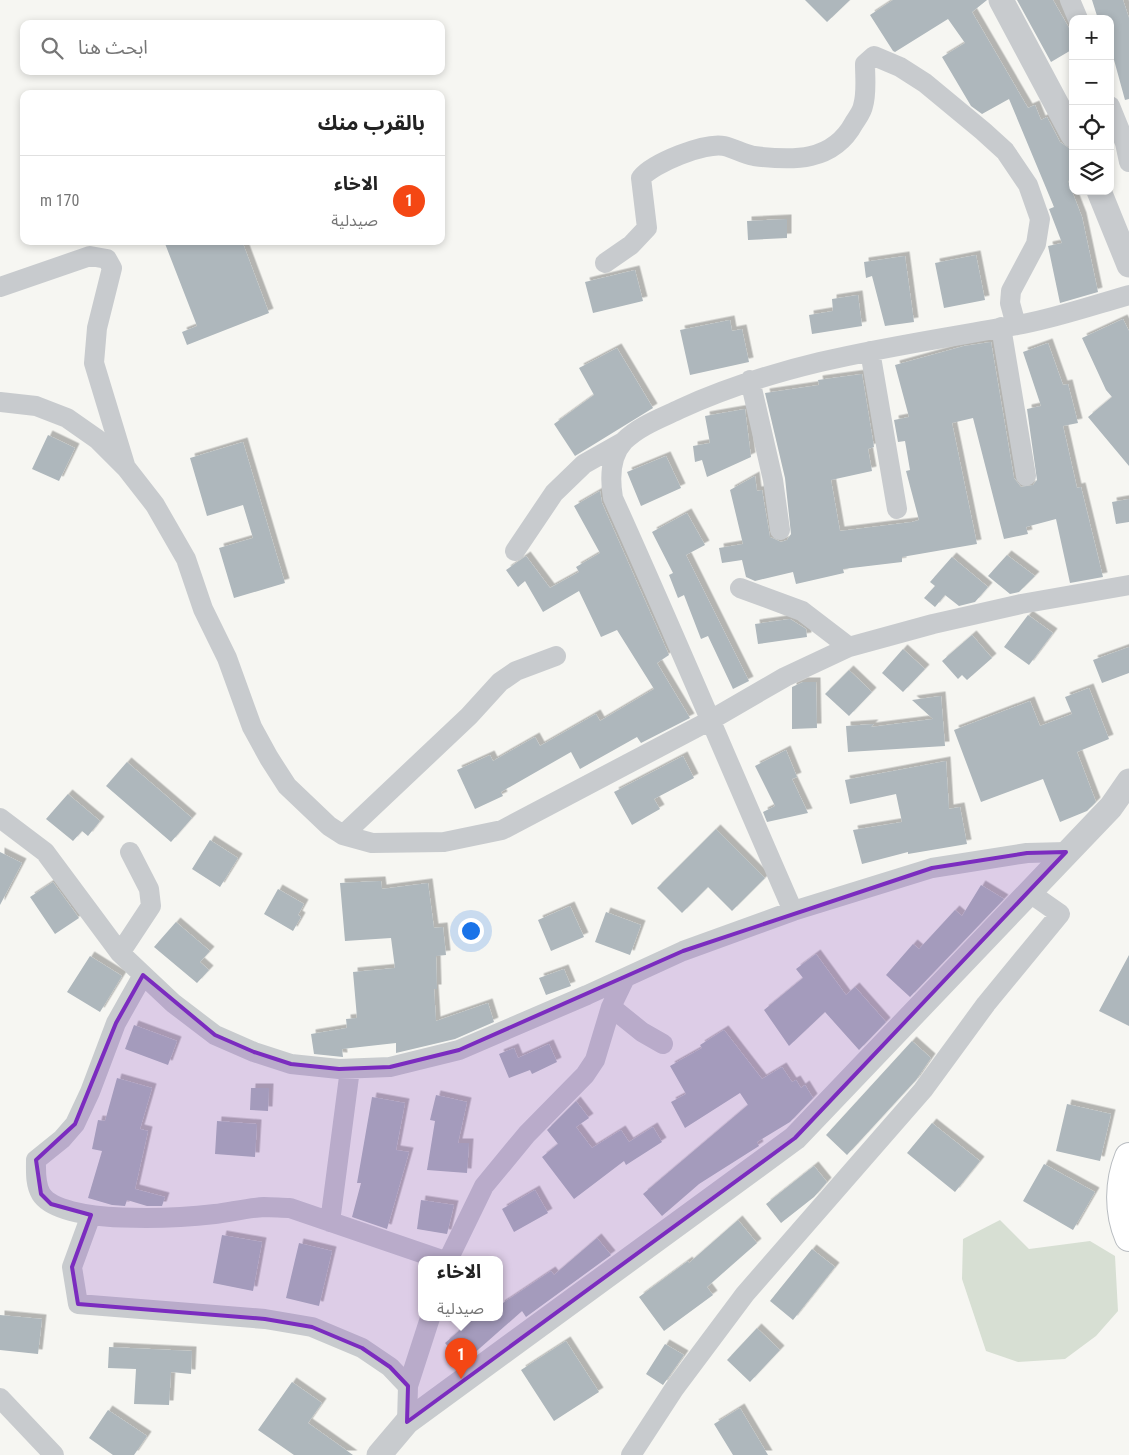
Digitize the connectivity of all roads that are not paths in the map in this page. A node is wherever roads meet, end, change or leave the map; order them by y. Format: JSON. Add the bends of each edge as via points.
{"nodes":[{"id":1,"x":1001,"y":0,"type":"edge"},
{"id":2,"x":1070,"y":0,"type":"edge"},
{"id":3,"x":1076,"y":15,"type":"edge"},
{"id":4,"x":1114,"y":116,"type":"edge"},
{"id":5,"x":1069,"y":128,"type":"edge"},
{"id":6,"x":1129,"y":162,"type":"edge"},
{"id":7,"x":1101,"y":195,"type":"edge"},
{"id":8,"x":1129,"y":228,"type":"edge"},
{"id":9,"x":1126,"y":259,"type":"edge"},
{"id":10,"x":605,"y":263,"type":"dead end"},
{"id":11,"x":0,"y":286,"type":"edge"},
{"id":12,"x":1129,"y":295,"type":"edge"},
{"id":13,"x":1009,"y":326,"type":"junction"},
{"id":14,"x":870,"y":351,"type":"junction"},
{"id":15,"x":750,"y":380,"type":"junction"},
{"id":16,"x":0,"y":402,"type":"edge"},
{"id":17,"x":624,"y":442,"type":"junction"},
{"id":18,"x":127,"y":469,"type":"junction"},
{"id":19,"x":1026,"y":476,"type":"dead end"},
{"id":20,"x":897,"y":509,"type":"dead end"},
{"id":21,"x":780,"y":530,"type":"dead end"},
{"id":22,"x":515,"y":551,"type":"dead end"},
{"id":23,"x":1129,"y":585,"type":"edge"},
{"id":24,"x":740,"y":588,"type":"dead end"},
{"id":25,"x":849,"y":647,"type":"junction"},
{"id":26,"x":556,"y":656,"type":"dead end"},
{"id":27,"x":709,"y":721,"type":"junction"},
{"id":28,"x":1129,"y":781,"type":"edge"},
{"id":29,"x":0,"y":818,"type":"edge"},
{"id":30,"x":344,"y":835,"type":"junction"},
{"id":31,"x":130,"y":852,"type":"dead end"},
{"id":32,"x":1066,"y":852,"type":"junction"},
{"id":33,"x":1030,"y":893,"type":"junction"},
{"id":34,"x":793,"y":911,"type":"junction"},
{"id":35,"x":120,"y":953,"type":"junction"},
{"id":36,"x":143,"y":974,"type":"junction"},
{"id":37,"x":625,"y":978,"type":"junction"},
{"id":38,"x":611,"y":1007,"type":"junction"},
{"id":39,"x":662,"y":1044,"type":"dead end"},
{"id":40,"x":350,"y":1069,"type":"junction"},
{"id":41,"x":1129,"y":1157,"type":"edge"},
{"id":42,"x":91,"y":1215,"type":"junction"},
{"id":43,"x":330,"y":1222,"type":"junction"},
{"id":44,"x":1129,"y":1237,"type":"edge"},
{"id":45,"x":430,"y":1256,"type":"edge"},
{"id":46,"x":450,"y":1256,"type":"edge"},
{"id":47,"x":429,"y":1321,"type":"edge"},
{"id":48,"x":408,"y":1386,"type":"junction"},
{"id":49,"x":0,"y":1398,"type":"edge"},
{"id":50,"x":407,"y":1422,"type":"junction"},
{"id":51,"x":54,"y":1455,"type":"edge"},
{"id":52,"x":380,"y":1455,"type":"edge"},
{"id":53,"x":631,"y":1455,"type":"edge"}],
"edges":[{"from":1,"to":5,"type":"street"},
{"from":2,"to":3,"type":"street"},
{"from":4,"to":6,"type":"street"},
{"from":7,"to":9,"type":"street"},
{"from":8,"to":9,"type":"street"},
{"from":10,"to":13,"type":"street","via":[[631,245],[647,228],[641,178],[647,170],[689,152],[723,146],[751,155],[783,159],[829,151],[850,131],[863,106],[865,64],[874,56],[925,83],[983,131],[1005,151],[1028,185],[1040,219],[1036,244],[1011,291]]},
{"from":11,"to":18,"type":"street","via":[[90,256],[107,259],[112,268],[97,328],[94,363]]},
{"from":12,"to":13,"type":"street"},
{"from":13,"to":14,"type":"street"},
{"from":13,"to":19,"type":"street"},
{"from":14,"to":15,"type":"street"},
{"from":14,"to":20,"type":"street"},
{"from":15,"to":17,"type":"street","via":[[647,424]]},
{"from":15,"to":21,"type":"street","via":[[773,480]]},
{"from":16,"to":18,"type":"street","via":[[36,406],[67,418],[98,439]]},
{"from":17,"to":22,"type":"street","via":[[584,464],[554,493]]},
{"from":17,"to":27,"type":"street","via":[[614,460],[610,477],[613,498]]},
{"from":18,"to":30,"type":"street","via":[[155,505],[186,558],[203,609],[252,727],[269,758],[287,786],[309,809]]},
{"from":23,"to":25,"type":"street","via":[[1021,604]]},
{"from":24,"to":25,"type":"street","via":[[802,611]]},
{"from":25,"to":27,"type":"street","via":[[785,677]]},
{"from":26,"to":30,"type":"street","via":[[516,671],[500,682],[457,728]]},
{"from":27,"to":30,"type":"street","via":[[502,830],[444,842],[372,843]]},
{"from":27,"to":34,"type":"street"},
{"from":28,"to":32,"type":"street","via":[[1111,806]]},
{"from":29,"to":35,"type":"street","via":[[45,852]]},
{"from":31,"to":35,"type":"street","via":[[149,889],[151,906]]},
{"from":32,"to":33,"type":"street"},
{"from":32,"to":34,"type":"street","via":[[1027,853],[932,868]]},
{"from":33,"to":50,"type":"street","via":[[795,1138]]},
{"from":33,"to":53,"type":"street","via":[[1060,914],[986,1004],[923,1090],[745,1294],[669,1396]]},
{"from":34,"to":37,"type":"street","via":[[683,951]]},
{"from":35,"to":36,"type":"street"},
{"from":36,"to":40,"type":"street","via":[[172,1003],[215,1035],[291,1064]]},
{"from":36,"to":42,"type":"street","via":[[116,1023],[74,1124],[62,1139],[36,1160],[36,1178],[41,1194],[51,1204],[66,1211]]},
{"from":37,"to":38,"type":"street"},
{"from":37,"to":40,"type":"street","via":[[459,1050],[390,1067]]},
{"from":38,"to":39,"type":"street"},
{"from":38,"to":46,"type":"street","via":[[595,1060],[586,1075],[527,1134],[484,1186]]},
{"from":40,"to":43,"type":"street"},
{"from":41,"to":44,"type":"main road","via":[[1123,1171],[1120,1202]]},
{"from":42,"to":43,"type":"street","via":[[177,1217],[266,1207],[290,1208]]},
{"from":42,"to":48,"type":"street","via":[[72,1266],[78,1304],[265,1319],[312,1327],[362,1348],[390,1367]]},
{"from":43,"to":45,"type":"street"},
{"from":47,"to":48,"type":"street"},
{"from":48,"to":50,"type":"street"},
{"from":49,"to":51,"type":"street"},
{"from":50,"to":52,"type":"street"}]}
